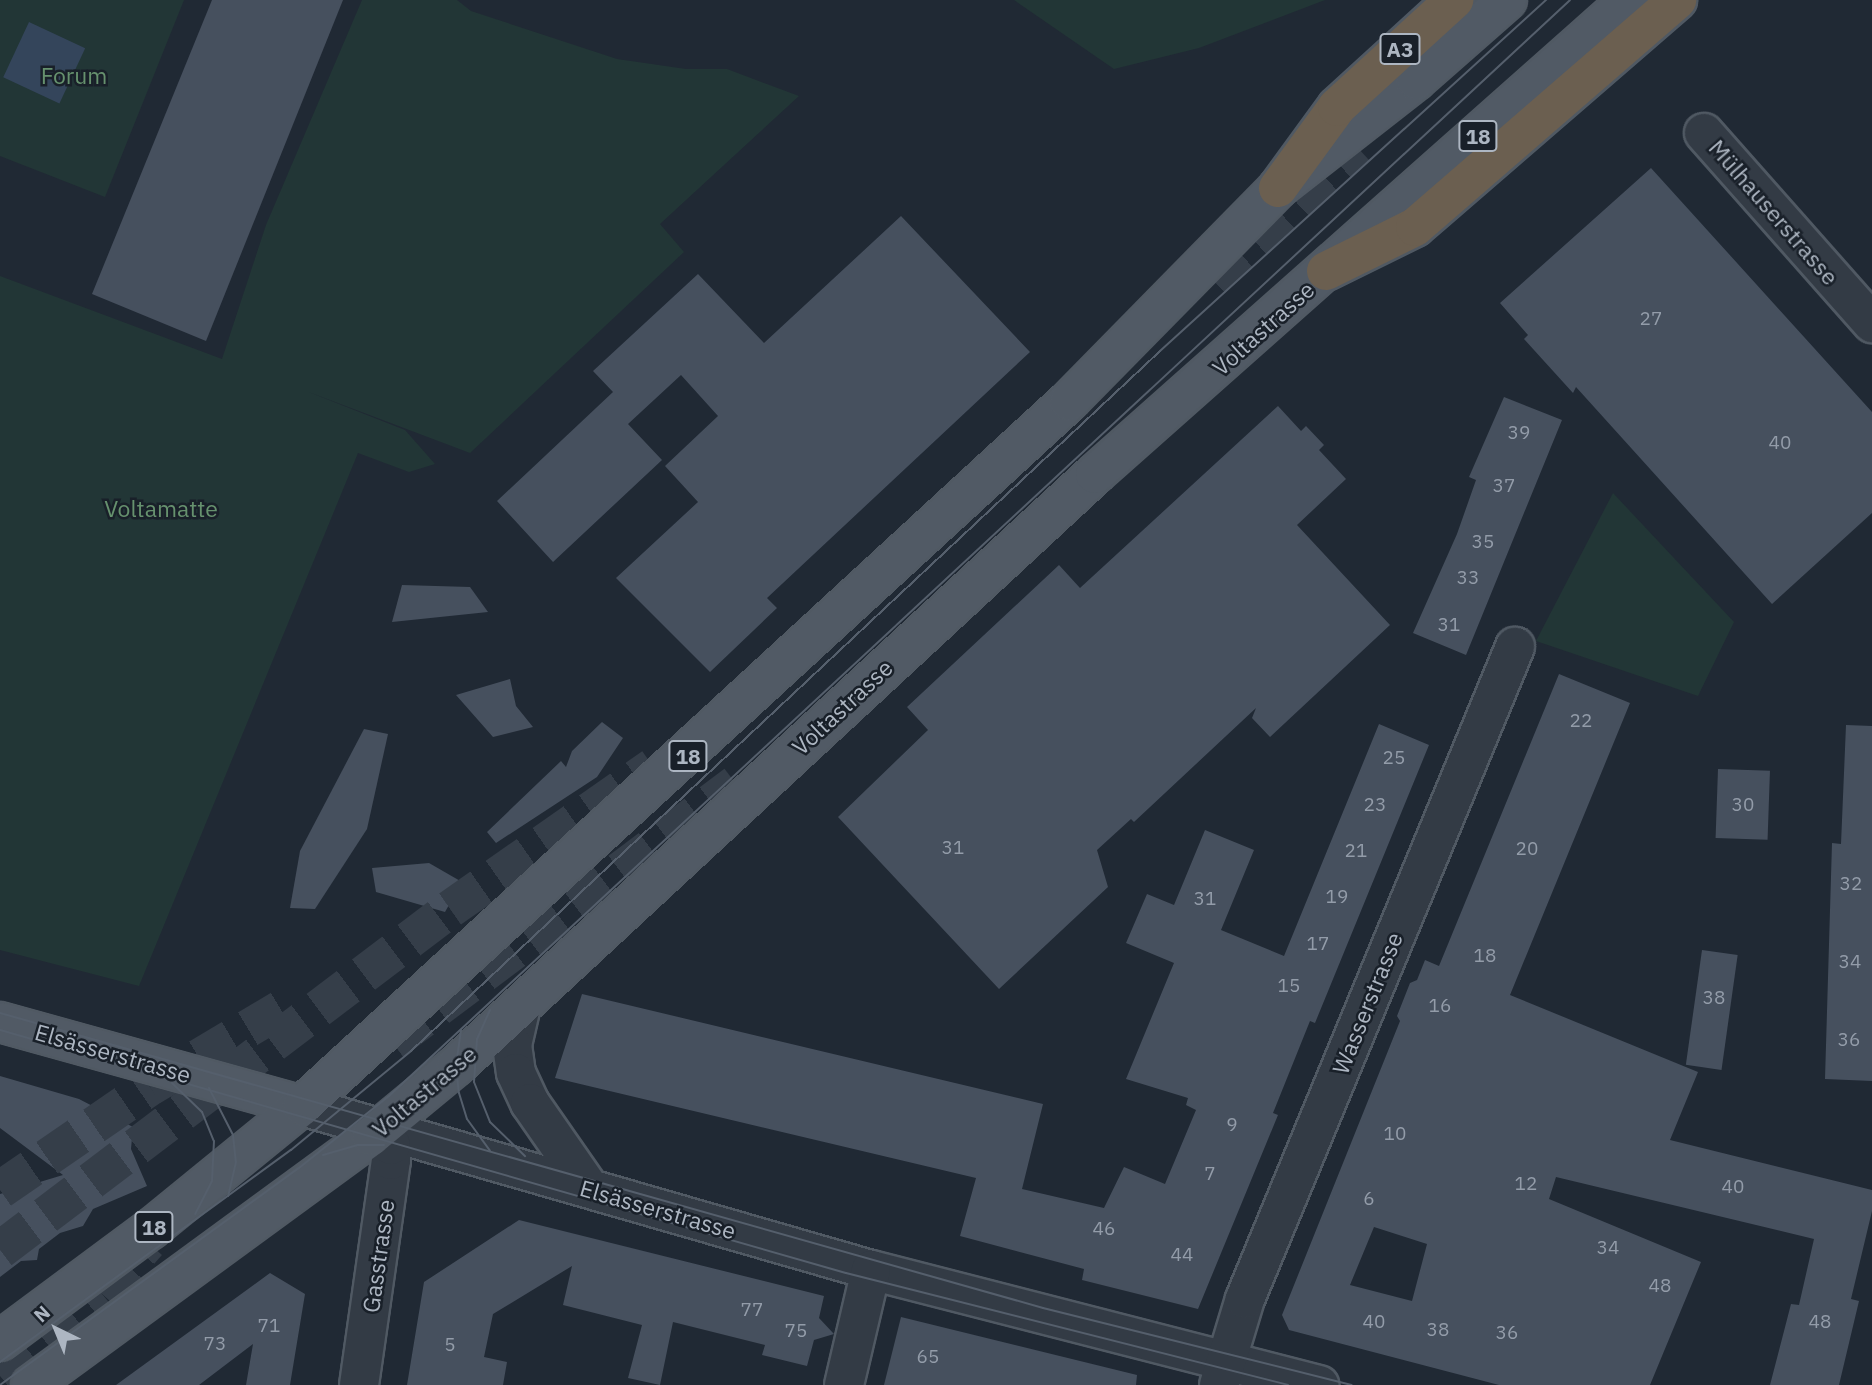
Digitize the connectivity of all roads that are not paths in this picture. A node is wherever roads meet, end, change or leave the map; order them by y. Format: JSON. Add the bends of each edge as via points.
{"nodes":[{"id":1,"x":1454,"y":0,"type":"edge"},
{"id":2,"x":1507,"y":0,"type":"edge"},
{"id":3,"x":1629,"y":0,"type":"edge"},
{"id":4,"x":1677,"y":0,"type":"edge"},
{"id":5,"x":1704,"y":133,"type":"dead end"},
{"id":6,"x":1278,"y":188,"type":"junction"},
{"id":7,"x":1326,"y":271,"type":"junction"},
{"id":8,"x":1872,"y":323,"type":"edge"},
{"id":9,"x":1515,"y":647,"type":"dead end"},
{"id":10,"x":522,"y":1006,"type":"junction"},
{"id":11,"x":0,"y":1022,"type":"edge"},
{"id":12,"x":302,"y":1106,"type":"junction"},
{"id":13,"x":381,"y":1129,"type":"junction"},
{"id":14,"x":589,"y":1188,"type":"junction"},
{"id":15,"x":871,"y":1270,"type":"junction"},
{"id":16,"x":0,"y":1341,"type":"edge"},
{"id":17,"x":1223,"y":1373,"type":"edge"},
{"id":18,"x":31,"y":1385,"type":"edge"},
{"id":19,"x":359,"y":1385,"type":"edge"},
{"id":20,"x":844,"y":1385,"type":"edge"},
{"id":21,"x":1320,"y":1385,"type":"edge"}],
"edges":[{"from":1,"to":6,"type":"highway","number":"A3","via":[[1337,107]]},
{"from":2,"to":6,"type":"main road","number":"18","via":[[1416,80]]},
{"from":3,"to":7,"type":"main road","name":"Voltastrasse","number":"18"},
{"from":4,"to":7,"type":"highway","via":[[1415,227]]},
{"from":5,"to":8,"type":"street","name":"Mülhauserstrasse"},
{"from":6,"to":12,"type":"main road","number":"18","via":[[1049,420]]},
{"from":7,"to":10,"type":"main road","name":"Voltastrasse","number":"18","via":[[1095,474]]},
{"from":9,"to":17,"type":"street","name":"Wasserstrasse","via":[[1245,1299]]},
{"from":10,"to":13,"type":"main road","name":"Voltastrasse","number":"18"},
{"from":10,"to":14,"type":"street","via":[[512,1045],[516,1073],[530,1103]]},
{"from":11,"to":12,"type":"main road","name":"Elsässerstrasse"},
{"from":12,"to":13,"type":"street","name":"Elsässerstrasse"},
{"from":12,"to":16,"type":"main road","number":"18","via":[[162,1221]]},
{"from":13,"to":14,"type":"street","name":"Elsässerstrasse"},
{"from":13,"to":18,"type":"main road","name":"Voltastrasse","number":"18"},
{"from":13,"to":19,"type":"street","name":"Gasstrasse","via":[[391,1145],[391,1160]]},
{"from":14,"to":15,"type":"street","name":"Elsässerstrasse"},
{"from":15,"to":17,"type":"street","name":"Elsässerstrasse"},
{"from":15,"to":20,"type":"street"},
{"from":17,"to":21,"type":"street","name":"Elsässerstrasse"}]}
